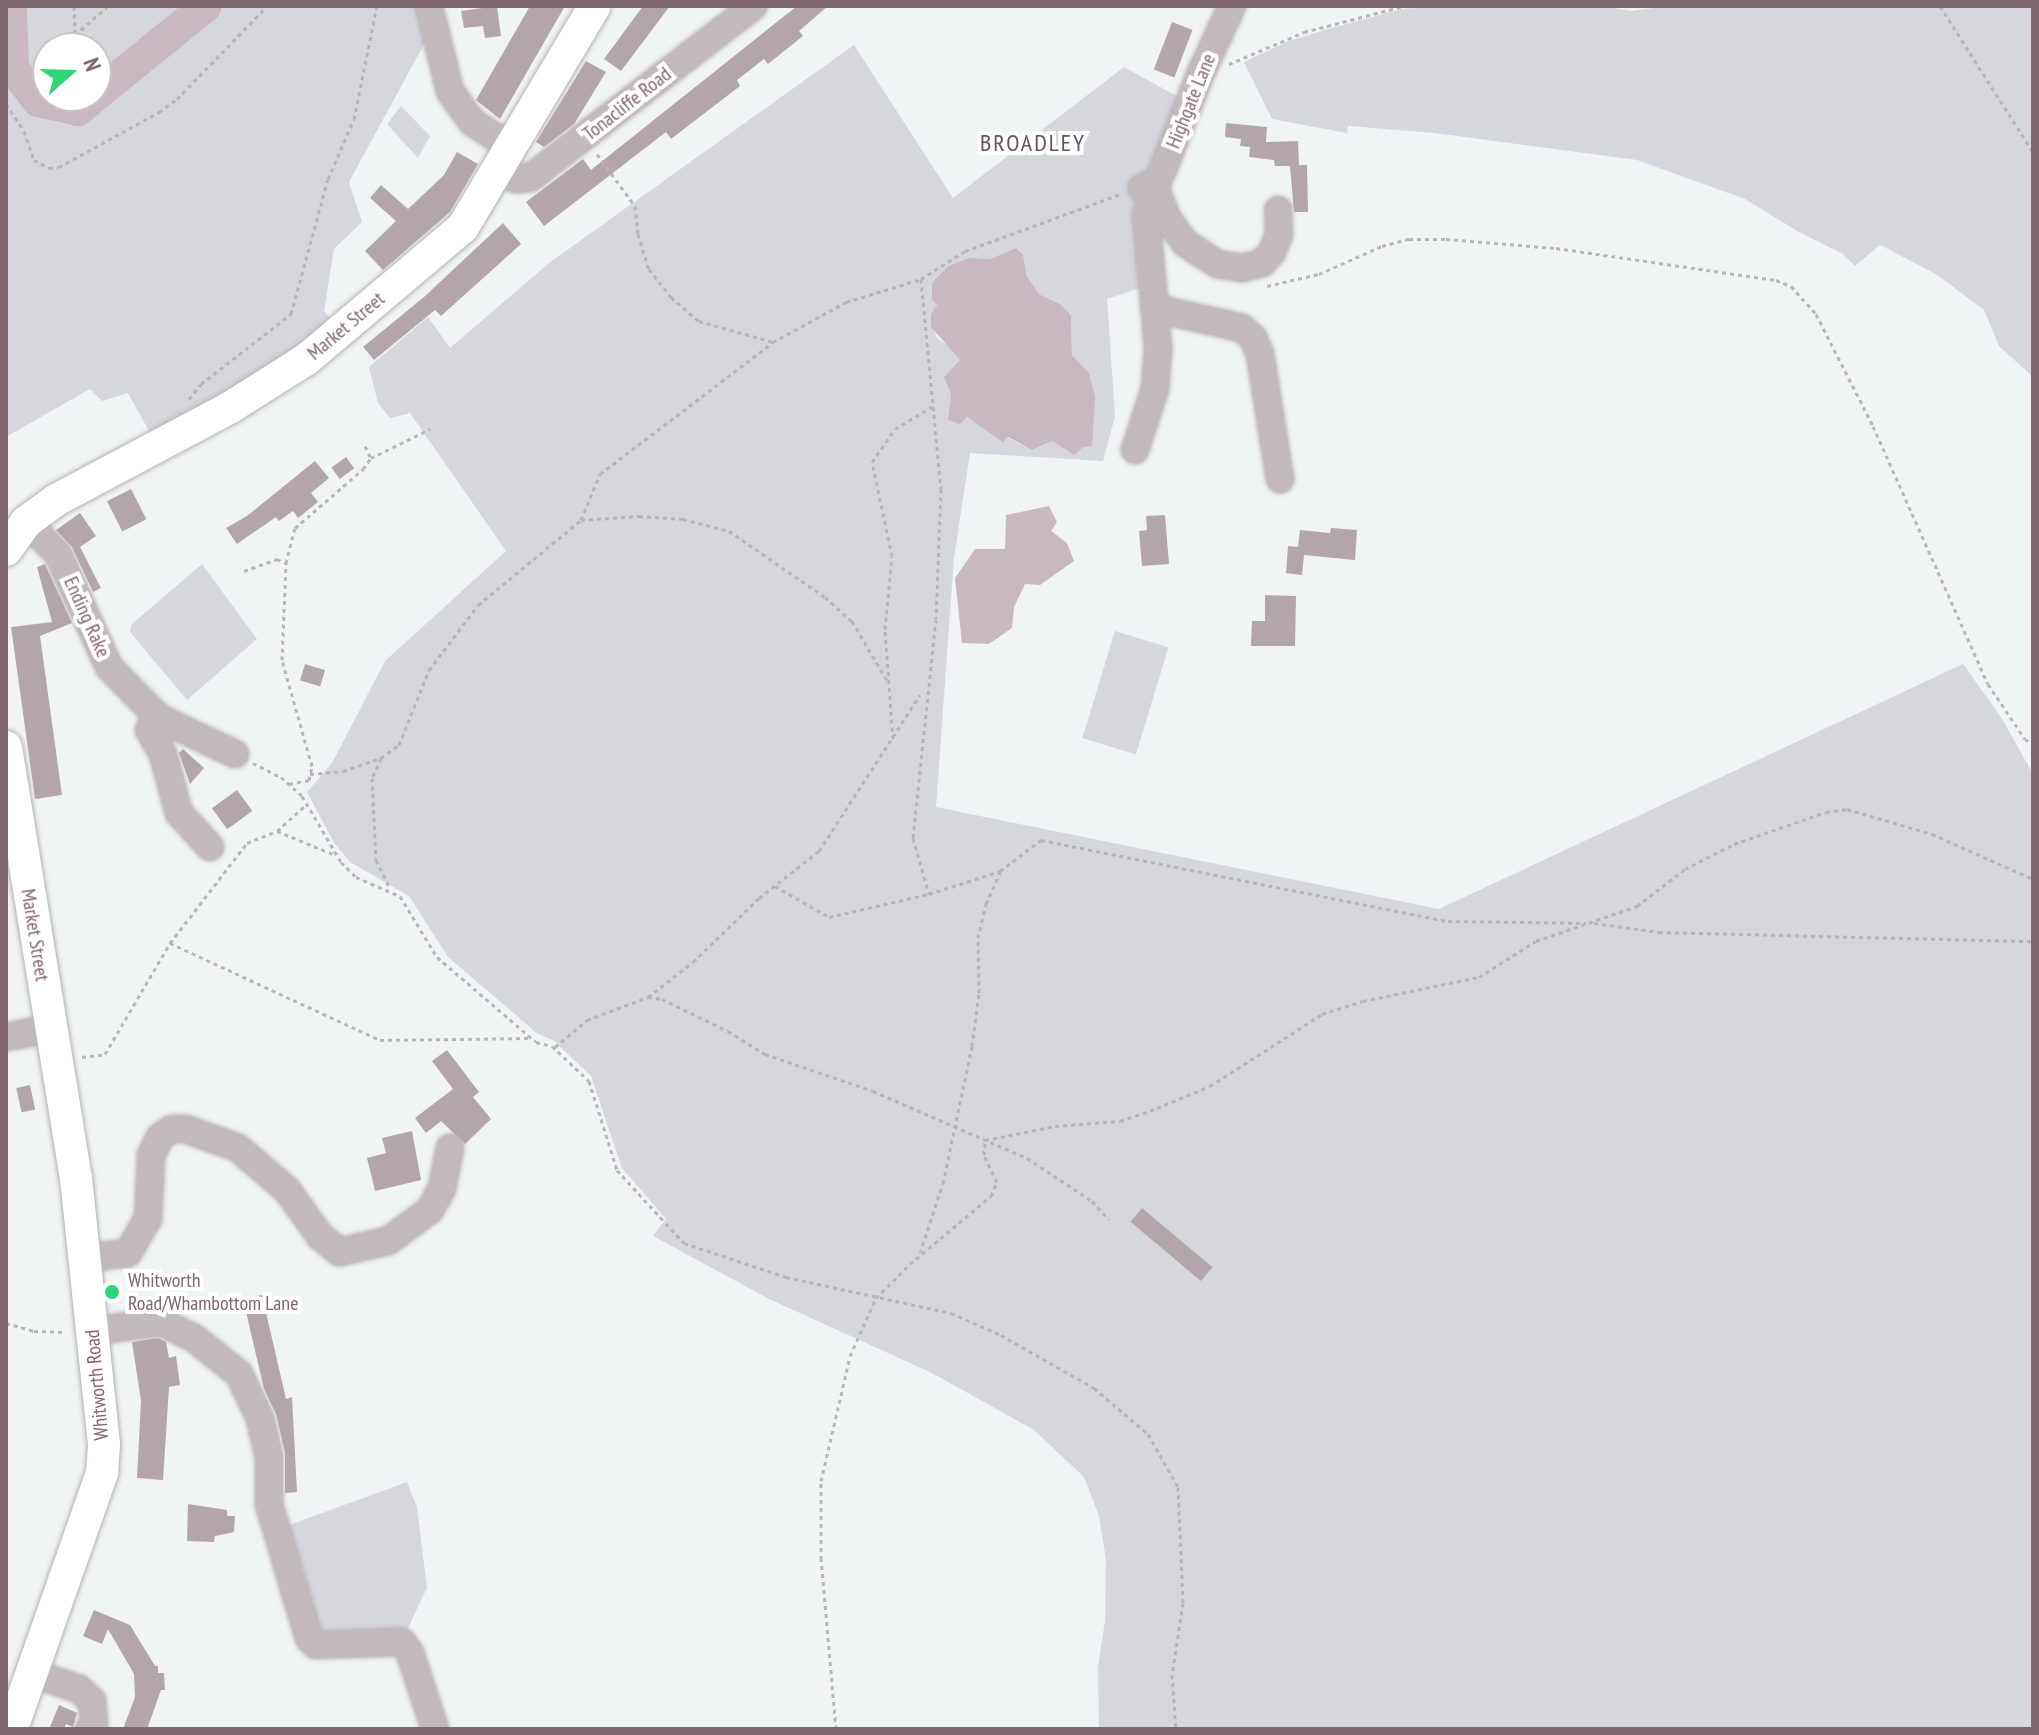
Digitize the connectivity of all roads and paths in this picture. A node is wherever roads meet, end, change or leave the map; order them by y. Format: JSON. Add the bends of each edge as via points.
{"nodes":[{"id":1,"x":74,"y":6,"type":"edge"},
{"id":2,"x":108,"y":6,"type":"edge"},
{"id":3,"x":267,"y":6,"type":"edge"},
{"id":4,"x":377,"y":6,"type":"edge"},
{"id":5,"x":429,"y":6,"type":"edge"},
{"id":6,"x":595,"y":6,"type":"edge"},
{"id":7,"x":753,"y":6,"type":"edge"},
{"id":8,"x":1232,"y":6,"type":"edge"},
{"id":9,"x":1404,"y":6,"type":"edge"},
{"id":10,"x":1940,"y":6,"type":"edge"},
{"id":11,"x":1200,"y":75,"type":"junction"},
{"id":12,"x":6,"y":104,"type":"edge"},
{"id":13,"x":585,"y":138,"type":"junction"},
{"id":14,"x":2033,"y":152,"type":"edge"},
{"id":15,"x":502,"y":158,"type":"junction"},
{"id":16,"x":1152,"y":185,"type":"junction"},
{"id":17,"x":1278,"y":210,"type":"dead end"},
{"id":18,"x":921,"y":279,"type":"junction"},
{"id":19,"x":1263,"y":286,"type":"dead end"},
{"id":20,"x":1154,"y":301,"type":"junction"},
{"id":21,"x":773,"y":342,"type":"junction"},
{"id":22,"x":933,"y":406,"type":"junction"},
{"id":23,"x":183,"y":408,"type":"dead end"},
{"id":24,"x":430,"y":429,"type":"dead end"},
{"id":25,"x":365,"y":446,"type":"dead end"},
{"id":26,"x":1135,"y":450,"type":"dead end"},
{"id":27,"x":371,"y":458,"type":"junction"},
{"id":28,"x":1280,"y":479,"type":"dead end"},
{"id":29,"x":581,"y":520,"type":"junction"},
{"id":30,"x":26,"y":522,"type":"junction"},
{"id":31,"x":6,"y":550,"type":"edge"},
{"id":32,"x":286,"y":563,"type":"junction"},
{"id":33,"x":244,"y":571,"type":"dead end"},
{"id":34,"x":888,"y":682,"type":"junction"},
{"id":35,"x":920,"y":695,"type":"dead end"},
{"id":36,"x":156,"y":714,"type":"junction"},
{"id":37,"x":893,"y":739,"type":"junction"},
{"id":38,"x":2033,"y":744,"type":"edge"},
{"id":39,"x":6,"y":747,"type":"edge"},
{"id":40,"x":235,"y":754,"type":"joint"},
{"id":41,"x":381,"y":758,"type":"junction"},
{"id":42,"x":310,"y":774,"type":"junction"},
{"id":43,"x":289,"y":784,"type":"junction"},
{"id":44,"x":307,"y":804,"type":"junction"},
{"id":45,"x":277,"y":831,"type":"junction"},
{"id":46,"x":210,"y":847,"type":"dead end"},
{"id":47,"x":336,"y":855,"type":"junction"},
{"id":48,"x":1000,"y":871,"type":"junction"},
{"id":49,"x":2033,"y":879,"type":"edge"},
{"id":50,"x":775,"y":886,"type":"junction"},
{"id":51,"x":391,"y":891,"type":"junction"},
{"id":52,"x":929,"y":894,"type":"junction"},
{"id":53,"x":1592,"y":923,"type":"junction"},
{"id":54,"x":2033,"y":941,"type":"edge"},
{"id":55,"x":170,"y":943,"type":"junction"},
{"id":56,"x":648,"y":997,"type":"junction"},
{"id":57,"x":49,"y":1029,"type":"junction"},
{"id":58,"x":6,"y":1037,"type":"edge"},
{"id":59,"x":531,"y":1038,"type":"junction"},
{"id":60,"x":554,"y":1048,"type":"junction"},
{"id":61,"x":82,"y":1057,"type":"dead end"},
{"id":62,"x":954,"y":1127,"type":"junction"},
{"id":63,"x":985,"y":1140,"type":"junction"},
{"id":64,"x":450,"y":1148,"type":"dead end"},
{"id":65,"x":1109,"y":1220,"type":"dead end"},
{"id":66,"x":919,"y":1257,"type":"junction"},
{"id":67,"x":84,"y":1258,"type":"junction"},
{"id":68,"x":876,"y":1298,"type":"junction"},
{"id":69,"x":6,"y":1323,"type":"edge"},
{"id":70,"x":85,"y":1332,"type":"junction"},
{"id":71,"x":32,"y":1673,"type":"junction"},
{"id":72,"x":12,"y":1729,"type":"edge"},
{"id":73,"x":89,"y":1729,"type":"edge"},
{"id":74,"x":435,"y":1729,"type":"edge"},
{"id":75,"x":836,"y":1729,"type":"edge"},
{"id":76,"x":1176,"y":1729,"type":"edge"}],
"edges":[{"from":1,"to":2,"type":"path","via":[[75,35]]},
{"from":3,"to":12,"type":"path","via":[[177,99],[59,167],[34,160],[18,119]]},
{"from":4,"to":23,"type":"path","via":[[354,119],[328,179],[291,314],[201,384]]},
{"from":5,"to":15,"type":"street","via":[[450,91]]},
{"from":6,"to":15,"type":"main road","name":"Market Street"},
{"from":7,"to":13,"type":"street","name":"Tonacliffe Road"},
{"from":8,"to":11,"type":"street","name":"Highgate Lane"},
{"from":9,"to":11,"type":"path","via":[[1304,32]]},
{"from":10,"to":14,"type":"path"},
{"from":11,"to":16,"type":"street","name":"Highgate Lane"},
{"from":13,"to":15,"type":"street","name":"Tonacliffe Road","via":[[530,178],[516,179]]},
{"from":13,"to":21,"type":"path","via":[[635,206],[649,269],[671,297],[699,321]]},
{"from":15,"to":30,"type":"main road","name":"Market Street","via":[[463,227],[307,359]]},
{"from":16,"to":17,"type":"street","via":[[1185,243],[1217,264],[1242,268],[1262,263],[1279,235]]},
{"from":16,"to":18,"type":"path","via":[[1086,204],[965,251]]},
{"from":16,"to":20,"type":"street","name":"Highgate Lane","via":[[1146,215]]},
{"from":18,"to":21,"type":"path","via":[[846,302]]},
{"from":18,"to":22,"type":"path"},
{"from":19,"to":38,"type":"path","via":[[1319,274],[1409,239],[1556,248],[1791,286],[1816,314],[1867,415],[1988,684]]},
{"from":20,"to":26,"type":"street","name":"Highgate Lane","via":[[1155,389]]},
{"from":20,"to":28,"type":"street","via":[[1162,310],[1242,328],[1253,338]]},
{"from":21,"to":29,"type":"path","via":[[600,474]]},
{"from":22,"to":34,"type":"path","via":[[895,429],[872,462],[892,556],[885,629]]},
{"from":22,"to":52,"type":"path","via":[[941,489],[936,619],[913,838]]},
{"from":24,"to":27,"type":"path"},
{"from":25,"to":27,"type":"path"},
{"from":27,"to":32,"type":"path","via":[[295,528]]},
{"from":29,"to":34,"type":"path","via":[[683,519],[729,531],[852,621]]},
{"from":29,"to":41,"type":"path","via":[[478,605],[429,670],[399,745]]},
{"from":30,"to":31,"type":"main road","name":"Market Street"},
{"from":30,"to":36,"type":"street","name":"Ending Rake","via":[[58,554],[109,667]]},
{"from":32,"to":33,"type":"path","via":[[277,559]]},
{"from":32,"to":42,"type":"path","via":[[282,660]]},
{"from":34,"to":37,"type":"path"},
{"from":35,"to":37,"type":"path"},
{"from":36,"to":40,"type":"street","name":"Ending Rake"},
{"from":36,"to":46,"type":"street","via":[[149,730],[163,754],[179,813]]},
{"from":37,"to":50,"type":"path","via":[[819,851]]},
{"from":39,"to":57,"type":"main road","name":"Market Street"},
{"from":40,"to":43,"type":"path"},
{"from":41,"to":42,"type":"path","via":[[343,771]]},
{"from":41,"to":51,"type":"path","via":[[372,778],[376,860]]},
{"from":42,"to":43,"type":"path","via":[[309,780]]},
{"from":43,"to":44,"type":"path"},
{"from":44,"to":45,"type":"path"},
{"from":44,"to":47,"type":"path"},
{"from":45,"to":47,"type":"path"},
{"from":45,"to":55,"type":"path","via":[[247,843]]},
{"from":47,"to":51,"type":"path","via":[[356,877]]},
{"from":48,"to":52,"type":"path"},
{"from":48,"to":53,"type":"path","via":[[1041,840],[1448,921]]},
{"from":48,"to":62,"type":"path","via":[[978,938],[979,993]]},
{"from":49,"to":53,"type":"path","via":[[1932,834],[1847,809],[1734,844],[1685,869],[1637,906]]},
{"from":50,"to":52,"type":"path","via":[[829,917]]},
{"from":50,"to":56,"type":"path"},
{"from":51,"to":59,"type":"path","via":[[400,896],[437,957]]},
{"from":53,"to":54,"type":"path","via":[[1659,932]]},
{"from":53,"to":63,"type":"path","via":[[1536,941],[1479,977],[1322,1014],[1210,1086],[1120,1121],[1055,1126]]},
{"from":55,"to":59,"type":"path","via":[[380,1040]]},
{"from":55,"to":61,"type":"path","via":[[105,1054]]},
{"from":56,"to":60,"type":"path","via":[[587,1020]]},
{"from":56,"to":62,"type":"path","via":[[728,1031],[765,1054],[873,1091]]},
{"from":57,"to":58,"type":"street"},
{"from":57,"to":67,"type":"main road","name":"Whitworth Road","via":[[76,1178]]},
{"from":59,"to":60,"type":"path"},
{"from":60,"to":68,"type":"path","via":[[589,1081],[617,1170],[684,1243],[786,1277]]},
{"from":62,"to":63,"type":"path"},
{"from":62,"to":66,"type":"path"},
{"from":63,"to":65,"type":"path","via":[[1062,1179]]},
{"from":63,"to":66,"type":"path","via":[[984,1155],[997,1182],[991,1196]]},
{"from":64,"to":67,"type":"street","via":[[442,1188],[430,1210],[388,1241],[339,1252],[320,1236],[287,1190],[238,1148],[172,1129],[160,1137],[151,1155],[148,1219],[128,1253]]},
{"from":66,"to":68,"type":"path"},
{"from":67,"to":70,"type":"main road","name":"Whitworth Road"},
{"from":68,"to":75,"type":"path","via":[[850,1356],[821,1481],[821,1559]]},
{"from":68,"to":76,"type":"path","via":[[951,1313],[1001,1335],[1094,1388],[1148,1434],[1178,1487],[1183,1603],[1172,1675]]},
{"from":69,"to":70,"type":"path","via":[[34,1331]]},
{"from":70,"to":71,"type":"main road","name":"Whitworth Road","via":[[104,1445],[102,1473]]},
{"from":70,"to":74,"type":"street","via":[[161,1322],[194,1338],[239,1374],[260,1418],[269,1457],[269,1504],[309,1638],[316,1645],[402,1642]]},
{"from":71,"to":72,"type":"main road","name":"Whitworth Road"},
{"from":71,"to":73,"type":"street","via":[[79,1689],[92,1701],[94,1724]]}]}
